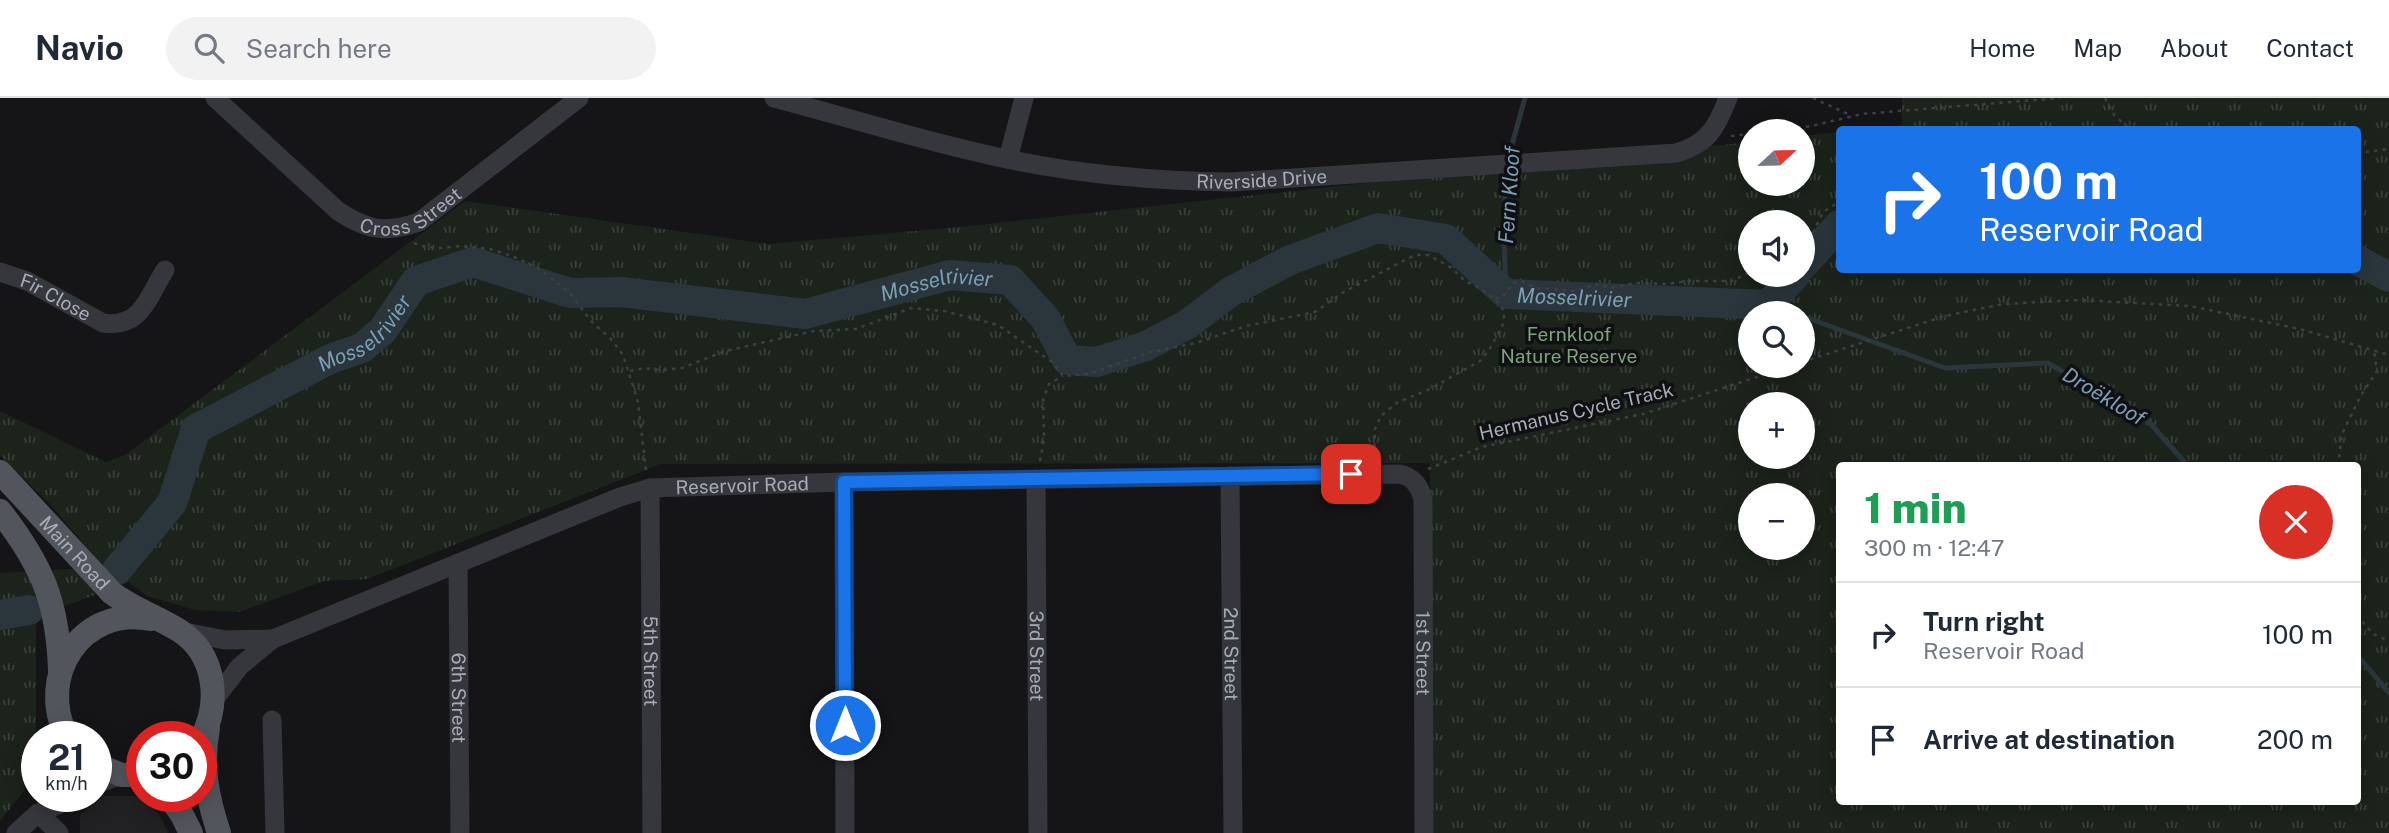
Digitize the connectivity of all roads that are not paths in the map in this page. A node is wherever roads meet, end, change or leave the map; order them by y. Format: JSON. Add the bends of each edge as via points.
{"nodes":[{"id":1,"x":215,"y":98,"type":"edge"},
{"id":2,"x":579,"y":98,"type":"edge"},
{"id":3,"x":774,"y":98,"type":"edge"},
{"id":4,"x":1024,"y":98,"type":"edge"},
{"id":5,"x":1728,"y":98,"type":"edge"},
{"id":6,"x":1008,"y":159,"type":"junction"},
{"id":7,"x":165,"y":270,"type":"dead end"},
{"id":8,"x":0,"y":271,"type":"edge"},
{"id":9,"x":0,"y":472,"type":"edge"},
{"id":10,"x":1230,"y":476,"type":"junction"},
{"id":11,"x":1410,"y":478,"type":"joint"},
{"id":12,"x":1036,"y":479,"type":"junction"},
{"id":13,"x":844,"y":482,"type":"junction"},
{"id":14,"x":650,"y":488,"type":"junction"},
{"id":15,"x":0,"y":512,"type":"edge"},
{"id":16,"x":458,"y":563,"type":"junction"},
{"id":17,"x":169,"y":626,"type":"junction"},
{"id":18,"x":273,"y":639,"type":"junction"},
{"id":19,"x":60,"y":672,"type":"junction"},
{"id":20,"x":214,"y":700,"type":"junction"},
{"id":21,"x":57,"y":710,"type":"junction"},
{"id":22,"x":272,"y":720,"type":"dead end"},
{"id":23,"x":55,"y":721,"type":"edge"},
{"id":24,"x":61,"y":721,"type":"edge"},
{"id":25,"x":208,"y":721,"type":"edge"},
{"id":26,"x":180,"y":812,"type":"edge"},
{"id":27,"x":212,"y":812,"type":"edge"},
{"id":28,"x":30,"y":816,"type":"edge"},
{"id":29,"x":59,"y":833,"type":"edge"},
{"id":30,"x":191,"y":833,"type":"edge"},
{"id":31,"x":219,"y":833,"type":"edge"},
{"id":32,"x":275,"y":833,"type":"edge"},
{"id":33,"x":460,"y":833,"type":"edge"},
{"id":34,"x":652,"y":833,"type":"edge"},
{"id":35,"x":845,"y":833,"type":"edge"},
{"id":36,"x":1038,"y":833,"type":"edge"},
{"id":37,"x":1233,"y":833,"type":"edge"},
{"id":38,"x":1424,"y":833,"type":"edge"}],
"edges":[{"from":1,"to":2,"type":"street","name":"Cross Street","via":[[338,211],[360,225],[382,229],[419,222]]},
{"from":3,"to":6,"type":"street","name":"Riverside Drive"},
{"from":4,"to":6,"type":"street"},
{"from":5,"to":6,"type":"street","name":"Riverside Drive","via":[[1717,126],[1704,140],[1676,153],[1231,182],[1112,174]]},
{"from":7,"to":8,"type":"street","name":"Fir Close","via":[[136,317],[116,325],[103,323]]},
{"from":9,"to":17,"type":"main road","name":"Main Road","via":[[112,593]]},
{"from":10,"to":11,"type":"street","name":"Reservoir Road","via":[[1399,474]]},
{"from":10,"to":12,"type":"street","name":"Reservoir Road"},
{"from":10,"to":37,"type":"street","name":"2nd Street"},
{"from":11,"to":38,"type":"street","name":"1st Street","via":[[1423,499]]},
{"from":12,"to":13,"type":"street","name":"Reservoir Road"},
{"from":12,"to":36,"type":"street","name":"3rd Street"},
{"from":13,"to":14,"type":"street","name":"Reservoir Road"},
{"from":13,"to":35,"type":"street"},
{"from":14,"to":16,"type":"street","name":"Reservoir Road"},
{"from":14,"to":34,"type":"street","name":"5th Street"},
{"from":15,"to":19,"type":"main road","name":"Main Road","via":[[43,577],[55,612]]},
{"from":16,"to":18,"type":"street","name":"Reservoir Road"},
{"from":16,"to":33,"type":"street","name":"6th Street"},
{"from":17,"to":18,"type":"street","name":"Reservoir Road","via":[[225,640]]},
{"from":17,"to":19,"type":"main road","name":"Main Road","via":[[141,617],[106,622],[78,642]]},
{"from":17,"to":20,"type":"main road","name":"Main Road","via":[[195,645],[206,661]]},
{"from":18,"to":20,"type":"street","name":"Reservoir Road","via":[[240,666]]},
{"from":19,"to":21,"type":"main road","name":"Main Road"},
{"from":20,"to":25,"type":"main road","name":"Main Road"},
{"from":21,"to":23,"type":"street"},
{"from":21,"to":24,"type":"main road","name":"Main Road"},
{"from":22,"to":32,"type":"street"},
{"from":26,"to":30,"type":"main road"},
{"from":27,"to":31,"type":"main road","name":"Main Road"},
{"from":28,"to":29,"type":"street"}]}
